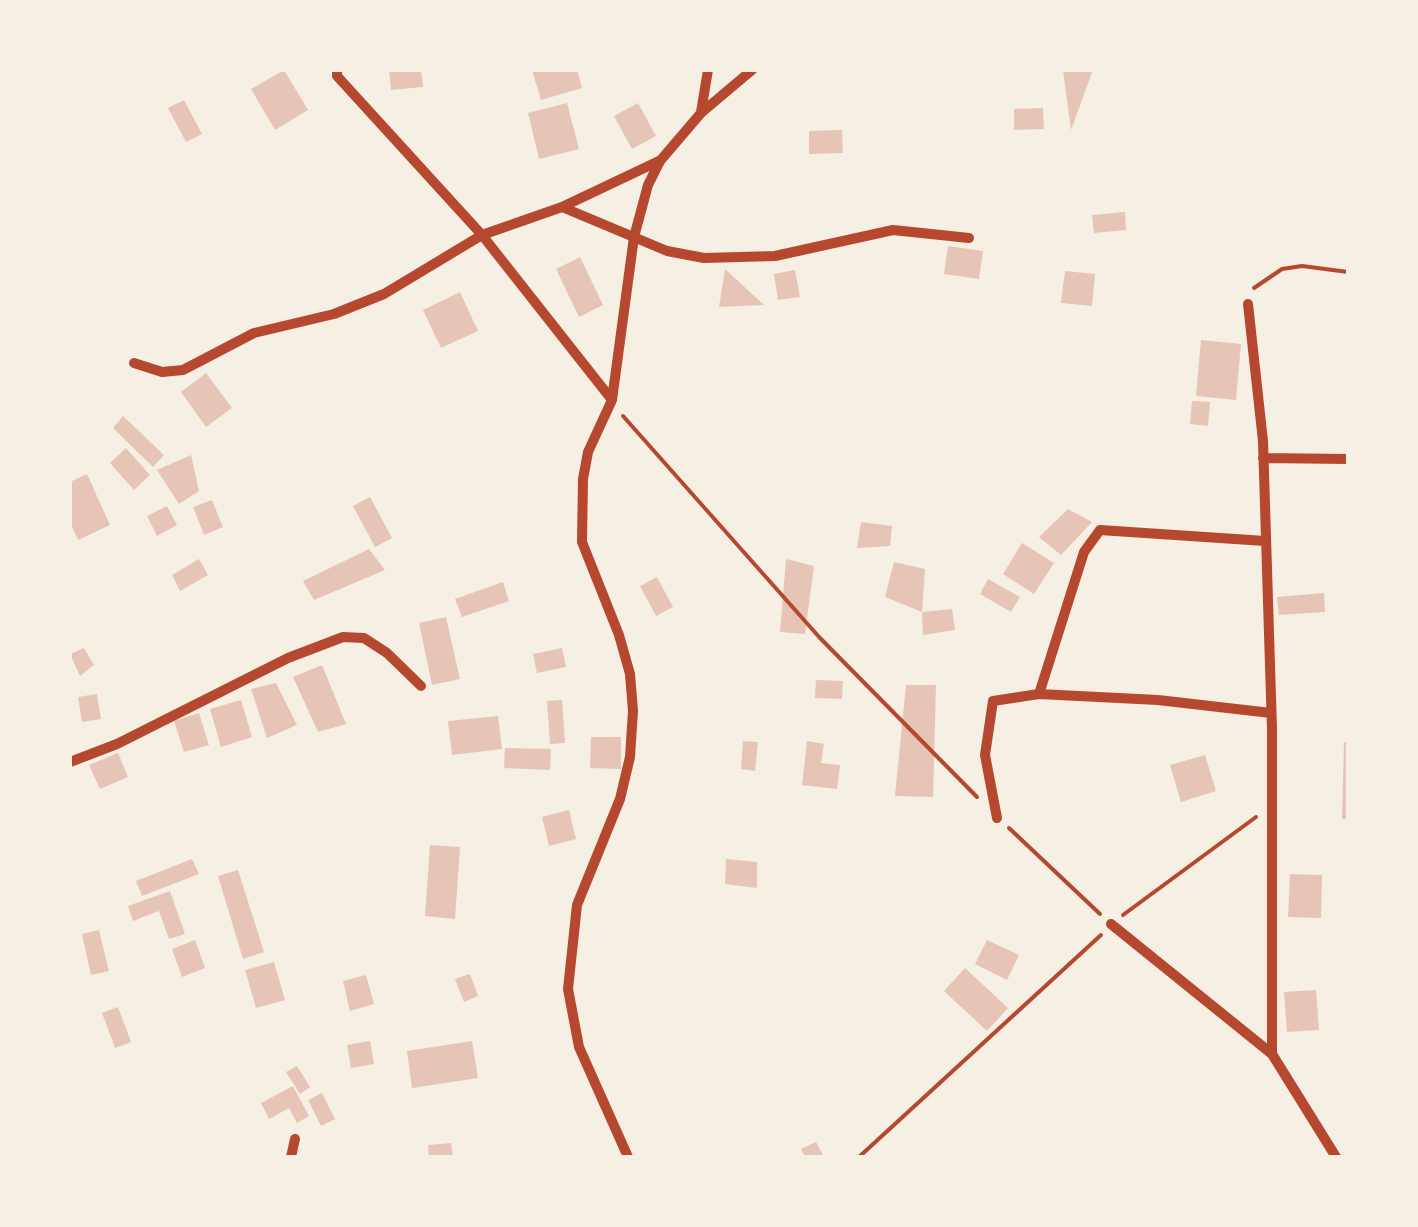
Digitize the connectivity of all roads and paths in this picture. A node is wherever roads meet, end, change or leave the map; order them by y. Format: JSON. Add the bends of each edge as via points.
{"nodes":[{"id":1,"x":337,"y":70,"type":"edge"},
{"id":2,"x":708,"y":70,"type":"edge"},
{"id":3,"x":752,"y":70,"type":"edge"},
{"id":4,"x":701,"y":113,"type":"junction"},
{"id":5,"x":660,"y":161,"type":"junction"},
{"id":6,"x":562,"y":207,"type":"junction"},
{"id":7,"x":482,"y":235,"type":"junction"},
{"id":8,"x":634,"y":237,"type":"junction"},
{"id":9,"x":969,"y":238,"type":"dead end"},
{"id":10,"x":1348,"y":272,"type":"edge"},
{"id":11,"x":1248,"y":304,"type":"joint"},
{"id":12,"x":134,"y":362,"type":"dead end"},
{"id":13,"x":612,"y":400,"type":"junction"},
{"id":14,"x":1262,"y":458,"type":"junction"},
{"id":15,"x":1348,"y":459,"type":"edge"},
{"id":16,"x":1265,"y":541,"type":"junction"},
{"id":17,"x":421,"y":686,"type":"dead end"},
{"id":18,"x":1038,"y":694,"type":"junction"},
{"id":19,"x":1271,"y":713,"type":"junction"},
{"id":20,"x":70,"y":762,"type":"edge"},
{"id":21,"x":1272,"y":806,"type":"junction"},
{"id":22,"x":998,"y":818,"type":"junction"},
{"id":23,"x":1111,"y":924,"type":"junction"},
{"id":24,"x":1272,"y":1054,"type":"junction"},
{"id":25,"x":296,"y":1138,"type":"dead end"},
{"id":26,"x":292,"y":1157,"type":"edge"},
{"id":27,"x":628,"y":1157,"type":"edge"},
{"id":28,"x":860,"y":1157,"type":"edge"},
{"id":29,"x":1336,"y":1157,"type":"edge"}],
"edges":[{"from":1,"to":7,"type":"street"},
{"from":2,"to":4,"type":"street"},
{"from":3,"to":4,"type":"street"},
{"from":4,"to":5,"type":"street"},
{"from":5,"to":6,"type":"street"},
{"from":5,"to":8,"type":"street"},
{"from":6,"to":7,"type":"street"},
{"from":6,"to":8,"type":"street"},
{"from":7,"to":12,"type":"street","via":[[384,294],[254,333],[183,370],[162,372]]},
{"from":7,"to":13,"type":"street"},
{"from":8,"to":9,"type":"street","via":[[685,254],[748,259],[893,230]]},
{"from":8,"to":13,"type":"street"},
{"from":10,"to":11,"type":"path","via":[[1282,270],[1254,288]]},
{"from":11,"to":14,"type":"street"},
{"from":13,"to":22,"type":"path","via":[[844,664]]},
{"from":13,"to":27,"type":"street","via":[[588,452],[582,542],[630,674],[630,757],[577,904],[568,989],[578,1047]]},
{"from":14,"to":15,"type":"street"},
{"from":14,"to":16,"type":"street"},
{"from":16,"to":18,"type":"street","via":[[1100,530],[1084,552]]},
{"from":16,"to":19,"type":"street"},
{"from":17,"to":20,"type":"street","via":[[387,652],[364,638],[342,637]]},
{"from":18,"to":19,"type":"street"},
{"from":18,"to":22,"type":"street","via":[[993,702],[985,755]]},
{"from":19,"to":21,"type":"street"},
{"from":21,"to":23,"type":"path"},
{"from":21,"to":24,"type":"street"},
{"from":22,"to":23,"type":"path"},
{"from":23,"to":24,"type":"street"},
{"from":23,"to":28,"type":"path"},
{"from":24,"to":29,"type":"street"},
{"from":25,"to":26,"type":"street"}]}
